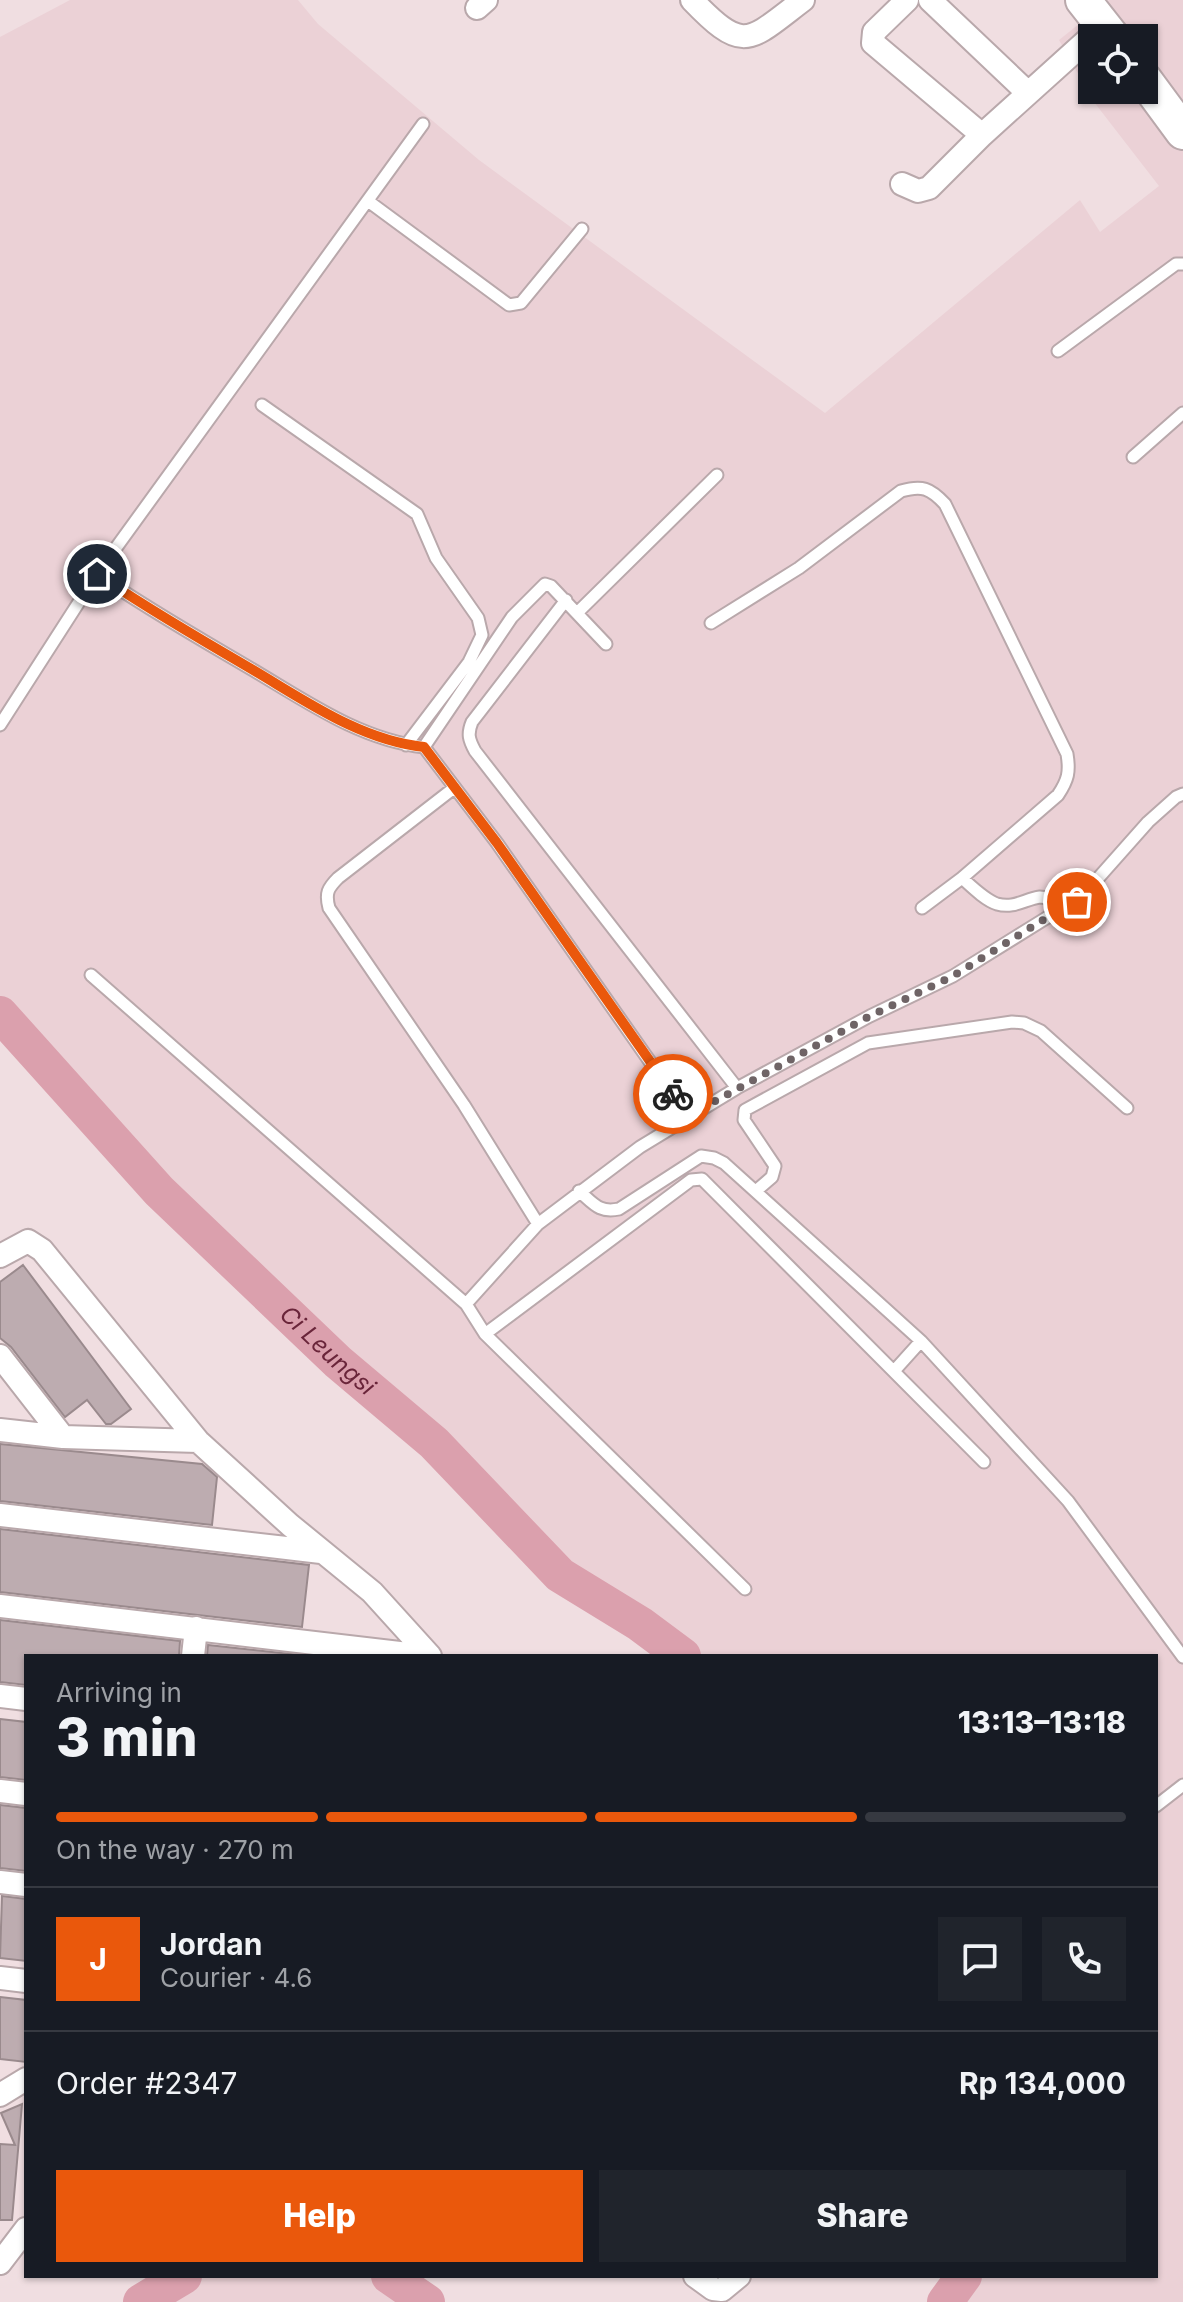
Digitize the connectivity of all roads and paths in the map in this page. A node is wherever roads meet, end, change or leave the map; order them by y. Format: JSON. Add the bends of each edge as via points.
{"nodes":[{"id":1,"x":692,"y":0,"type":"edge"},
{"id":2,"x":803,"y":0,"type":"edge"},
{"id":3,"x":907,"y":0,"type":"edge"},
{"id":4,"x":930,"y":0,"type":"edge"},
{"id":5,"x":1095,"y":13,"type":"edge"},
{"id":6,"x":1028,"y":93,"type":"junction"},
{"id":7,"x":1158,"y":98,"type":"edge"},
{"id":8,"x":423,"y":124,"type":"dead end"},
{"id":9,"x":1183,"y":132,"type":"edge"},
{"id":10,"x":982,"y":135,"type":"junction"},
{"id":11,"x":902,"y":184,"type":"dead end"},
{"id":12,"x":368,"y":201,"type":"junction"},
{"id":13,"x":582,"y":229,"type":"dead end"},
{"id":14,"x":1183,"y":264,"type":"edge"},
{"id":15,"x":1058,"y":351,"type":"dead end"},
{"id":16,"x":262,"y":405,"type":"dead end"},
{"id":17,"x":1183,"y":413,"type":"edge"},
{"id":18,"x":1133,"y":457,"type":"dead end"},
{"id":19,"x":717,"y":475,"type":"dead end"},
{"id":20,"x":97,"y":574,"type":"junction"},
{"id":21,"x":566,"y":600,"type":"junction"},
{"id":22,"x":578,"y":612,"type":"junction"},
{"id":23,"x":711,"y":623,"type":"dead end"},
{"id":24,"x":606,"y":644,"type":"dead end"},
{"id":25,"x":0,"y":725,"type":"edge"},
{"id":26,"x":406,"y":745,"type":"junction"},
{"id":27,"x":424,"y":747,"type":"junction"},
{"id":28,"x":454,"y":788,"type":"junction"},
{"id":29,"x":1183,"y":794,"type":"edge"},
{"id":30,"x":962,"y":878,"type":"junction"},
{"id":31,"x":1064,"y":907,"type":"junction"},
{"id":32,"x":922,"y":908,"type":"dead end"},
{"id":33,"x":91,"y":975,"type":"dead end"},
{"id":34,"x":737,"y":1088,"type":"junction"},
{"id":35,"x":1127,"y":1108,"type":"dead end"},
{"id":36,"x":688,"y":1116,"type":"junction"},
{"id":37,"x":757,"y":1190,"type":"junction"},
{"id":38,"x":579,"y":1191,"type":"junction"},
{"id":39,"x":538,"y":1224,"type":"junction"},
{"id":40,"x":0,"y":1256,"type":"edge"},
{"id":41,"x":466,"y":1304,"type":"junction"},
{"id":42,"x":485,"y":1334,"type":"junction"},
{"id":43,"x":921,"y":1341,"type":"junction"},
{"id":44,"x":0,"y":1356,"type":"edge"},
{"id":45,"x":894,"y":1371,"type":"junction"},
{"id":46,"x":0,"y":1430,"type":"edge"},
{"id":47,"x":63,"y":1437,"type":"junction"},
{"id":48,"x":198,"y":1441,"type":"junction"},
{"id":49,"x":984,"y":1462,"type":"dead end"},
{"id":50,"x":0,"y":1515,"type":"edge"},
{"id":51,"x":321,"y":1552,"type":"junction"},
{"id":52,"x":745,"y":1589,"type":"dead end"},
{"id":53,"x":0,"y":1606,"type":"edge"},
{"id":54,"x":196,"y":1628,"type":"junction"},
{"id":55,"x":193,"y":1654,"type":"edge"},
{"id":56,"x":411,"y":1654,"type":"edge"},
{"id":57,"x":426,"y":1654,"type":"edge"},
{"id":58,"x":1183,"y":1657,"type":"edge"},
{"id":59,"x":0,"y":1696,"type":"edge"},
{"id":60,"x":24,"y":1699,"type":"edge"},
{"id":61,"x":1183,"y":1785,"type":"edge"},
{"id":62,"x":0,"y":1791,"type":"edge"},
{"id":63,"x":24,"y":1794,"type":"edge"},
{"id":64,"x":1158,"y":1804,"type":"edge"},
{"id":65,"x":0,"y":1882,"type":"edge"},
{"id":66,"x":24,"y":1885,"type":"edge"},
{"id":67,"x":0,"y":1978,"type":"edge"},
{"id":68,"x":24,"y":1981,"type":"edge"},
{"id":69,"x":24,"y":2232,"type":"edge"},
{"id":70,"x":0,"y":2263,"type":"edge"},
{"id":71,"x":698,"y":2278,"type":"edge"},
{"id":72,"x":737,"y":2278,"type":"edge"}],
"edges":[{"from":1,"to":2,"type":"street","via":[[734,37],[766,28]]},
{"from":3,"to":10,"type":"street","via":[[874,32],[873,43]]},
{"from":4,"to":6,"type":"street"},
{"from":5,"to":6,"type":"street"},
{"from":6,"to":10,"type":"street"},
{"from":7,"to":9,"type":"main road"},
{"from":8,"to":12,"type":"lane"},
{"from":10,"to":11,"type":"street","via":[[929,188],[918,191]]},
{"from":12,"to":13,"type":"lane","via":[[509,305],[521,303]]},
{"from":12,"to":20,"type":"lane"},
{"from":14,"to":15,"type":"lane"},
{"from":16,"to":26,"type":"lane","via":[[417,514],[436,558],[478,618],[482,635],[469,662]]},
{"from":17,"to":18,"type":"lane"},
{"from":19,"to":22,"type":"lane"},
{"from":20,"to":25,"type":"lane"},
{"from":20,"to":26,"type":"lane","via":[[339,720]]},
{"from":21,"to":22,"type":"lane"},
{"from":21,"to":27,"type":"lane","via":[[545,584],[512,617]]},
{"from":21,"to":34,"type":"lane","via":[[472,722],[468,738]]},
{"from":22,"to":24,"type":"lane"},
{"from":23,"to":30,"type":"lane","via":[[799,568],[901,491],[918,486],[945,504],[1069,767],[1058,795]]},
{"from":26,"to":27,"type":"lane"},
{"from":27,"to":28,"type":"lane"},
{"from":28,"to":36,"type":"lane"},
{"from":28,"to":39,"type":"lane","via":[[338,878],[326,896]]},
{"from":29,"to":31,"type":"lane","via":[[1148,822],[1077,902]]},
{"from":30,"to":31,"type":"lane","via":[[1002,906],[1040,897]]},
{"from":30,"to":32,"type":"lane"},
{"from":31,"to":34,"type":"lane","via":[[953,976]]},
{"from":33,"to":41,"type":"lane"},
{"from":34,"to":36,"type":"lane"},
{"from":35,"to":37,"type":"lane","via":[[1041,1031],[1024,1023],[868,1043],[745,1110],[744,1120],[775,1166],[772,1177]]},
{"from":36,"to":38,"type":"lane"},
{"from":37,"to":38,"type":"lane","via":[[724,1163],[701,1156],[619,1209],[597,1207]]},
{"from":37,"to":43,"type":"lane"},
{"from":38,"to":39,"type":"lane"},
{"from":39,"to":41,"type":"lane"},
{"from":40,"to":48,"type":"street","via":[[28,1241],[42,1250]]},
{"from":41,"to":42,"type":"lane"},
{"from":42,"to":45,"type":"lane","via":[[691,1180],[702,1179]]},
{"from":42,"to":52,"type":"lane"},
{"from":43,"to":45,"type":"lane"},
{"from":43,"to":58,"type":"lane","via":[[1068,1501]]},
{"from":44,"to":47,"type":"street"},
{"from":45,"to":49,"type":"lane"},
{"from":46,"to":47,"type":"street"},
{"from":47,"to":48,"type":"street"},
{"from":48,"to":51,"type":"street"},
{"from":50,"to":51,"type":"street"},
{"from":51,"to":57,"type":"street","via":[[372,1592]]},
{"from":53,"to":54,"type":"street"},
{"from":54,"to":55,"type":"street"},
{"from":54,"to":56,"type":"street"},
{"from":59,"to":60,"type":"street"},
{"from":61,"to":64,"type":"lane"},
{"from":62,"to":63,"type":"street"},
{"from":65,"to":66,"type":"street"},
{"from":67,"to":68,"type":"street"},
{"from":69,"to":70,"type":"street"},
{"from":71,"to":72,"type":"street","via":[[722,2290]]}]}
